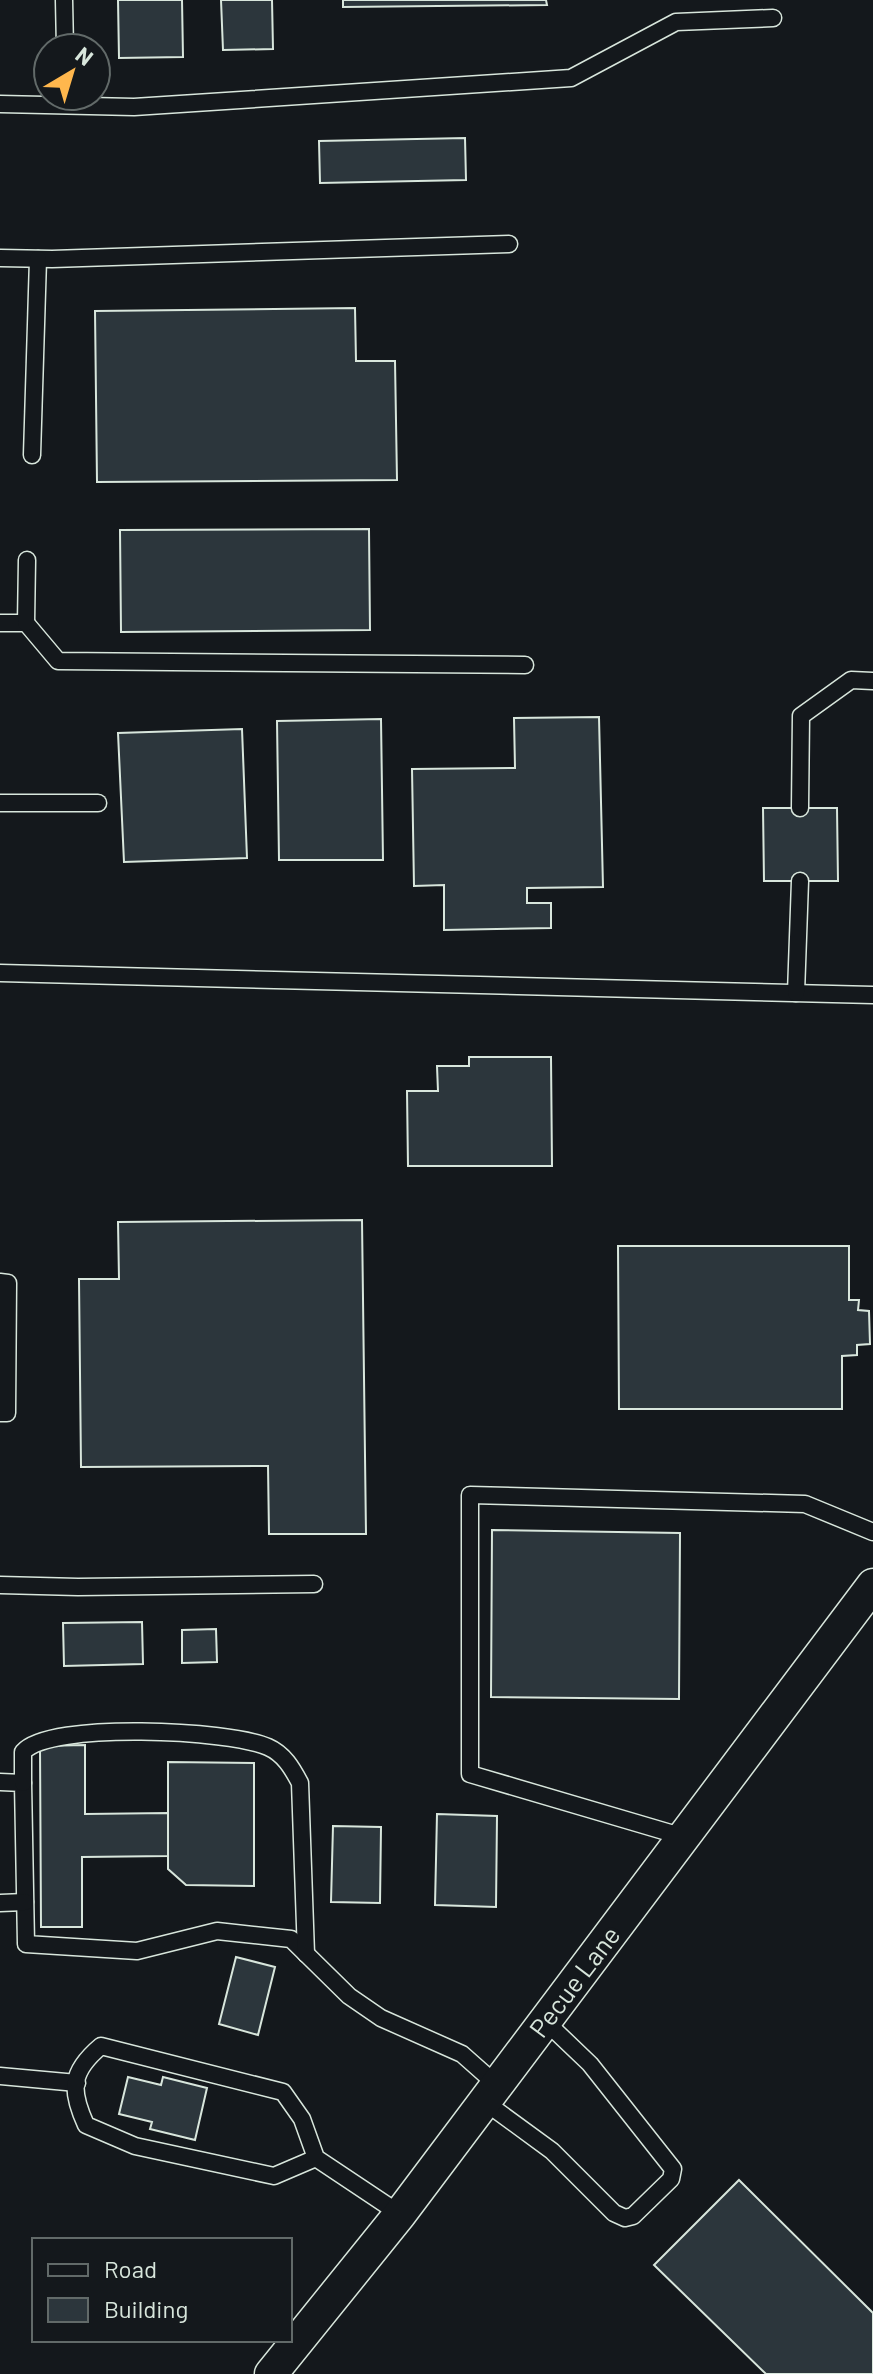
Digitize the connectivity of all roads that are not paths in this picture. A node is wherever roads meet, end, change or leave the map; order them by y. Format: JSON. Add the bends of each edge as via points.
{"nodes":[{"id":1,"x":64,"y":0,"type":"edge"},
{"id":2,"x":773,"y":18,"type":"dead end"},
{"id":3,"x":65,"y":32,"type":"edge"},
{"id":4,"x":32,"y":103,"type":"edge"},
{"id":5,"x":0,"y":104,"type":"edge"},
{"id":6,"x":112,"y":105,"type":"edge"},
{"id":7,"x":509,"y":244,"type":"dead end"},
{"id":8,"x":0,"y":258,"type":"edge"},
{"id":9,"x":38,"y":259,"type":"junction"},
{"id":10,"x":32,"y":455,"type":"dead end"},
{"id":11,"x":27,"y":560,"type":"dead end"},
{"id":12,"x":0,"y":623,"type":"edge"},
{"id":13,"x":26,"y":623,"type":"junction"},
{"id":14,"x":525,"y":665,"type":"dead end"},
{"id":15,"x":873,"y":681,"type":"edge"},
{"id":16,"x":0,"y":803,"type":"edge"},
{"id":17,"x":98,"y":803,"type":"dead end"},
{"id":18,"x":800,"y":808,"type":"dead end"},
{"id":19,"x":800,"y":881,"type":"dead end"},
{"id":20,"x":0,"y":973,"type":"edge"},
{"id":21,"x":796,"y":993,"type":"junction"},
{"id":22,"x":873,"y":995,"type":"edge"},
{"id":23,"x":0,"y":1282,"type":"edge"},
{"id":24,"x":0,"y":1413,"type":"edge"},
{"id":25,"x":873,"y":1532,"type":"edge"},
{"id":26,"x":314,"y":1584,"type":"dead end"},
{"id":27,"x":0,"y":1585,"type":"edge"},
{"id":28,"x":873,"y":1585,"type":"edge"},
{"id":29,"x":0,"y":1782,"type":"edge"},
{"id":30,"x":23,"y":1783,"type":"junction"},
{"id":31,"x":684,"y":1837,"type":"junction"},
{"id":32,"x":25,"y":1902,"type":"junction"},
{"id":33,"x":0,"y":1903,"type":"edge"},
{"id":34,"x":306,"y":1954,"type":"junction"},
{"id":35,"x":545,"y":2021,"type":"junction"},
{"id":36,"x":0,"y":2076,"type":"edge"},
{"id":37,"x":77,"y":2083,"type":"junction"},
{"id":38,"x":491,"y":2093,"type":"junction"},
{"id":39,"x":316,"y":2158,"type":"junction"},
{"id":40,"x":400,"y":2214,"type":"junction"},
{"id":41,"x":271,"y":2374,"type":"edge"}],
"edges":[{"from":1,"to":3,"type":"lane"},
{"from":2,"to":6,"type":"lane","via":[[676,22],[571,78]]},
{"from":4,"to":5,"type":"lane"},
{"from":7,"to":9,"type":"lane"},
{"from":8,"to":9,"type":"lane"},
{"from":9,"to":10,"type":"lane"},
{"from":11,"to":13,"type":"lane"},
{"from":12,"to":13,"type":"lane"},
{"from":13,"to":14,"type":"lane","via":[[58,661]]},
{"from":15,"to":18,"type":"lane","via":[[851,680],[801,716]]},
{"from":16,"to":17,"type":"lane"},
{"from":19,"to":21,"type":"lane"},
{"from":20,"to":21,"type":"lane"},
{"from":21,"to":22,"type":"lane"},
{"from":23,"to":24,"type":"lane","via":[[8,1283],[7,1413]]},
{"from":25,"to":31,"type":"lane","via":[[805,1504],[470,1495],[470,1774]]},
{"from":26,"to":27,"type":"lane"},
{"from":28,"to":31,"type":"street","name":"Pecue Lane"},
{"from":29,"to":30,"type":"lane"},
{"from":30,"to":32,"type":"lane"},
{"from":30,"to":34,"type":"lane","via":[[23,1752],[48,1740],[164,1731],[230,1737],[269,1747],[289,1762],[300,1783]]},
{"from":31,"to":35,"type":"street","name":"Pecue Lane"},
{"from":32,"to":33,"type":"lane"},
{"from":32,"to":34,"type":"lane","via":[[26,1944],[137,1951],[217,1931],[291,1939]]},
{"from":34,"to":38,"type":"lane","via":[[349,1996],[381,2018],[462,2054]]},
{"from":35,"to":38,"type":"street","name":"Pecue Lane"},
{"from":35,"to":38,"type":"lane","via":[[590,2064],[673,2169],[671,2179],[633,2216],[614,2213]]},
{"from":36,"to":37,"type":"lane"},
{"from":37,"to":39,"type":"lane","via":[[74,2098],[86,2125],[135,2146],[274,2176]]},
{"from":37,"to":39,"type":"lane","via":[[82,2062],[101,2046],[283,2092],[302,2119]]},
{"from":38,"to":40,"type":"street","name":"Pecue Lane"},
{"from":39,"to":40,"type":"lane"},
{"from":40,"to":41,"type":"street","name":"Pecue Lane"}]}
